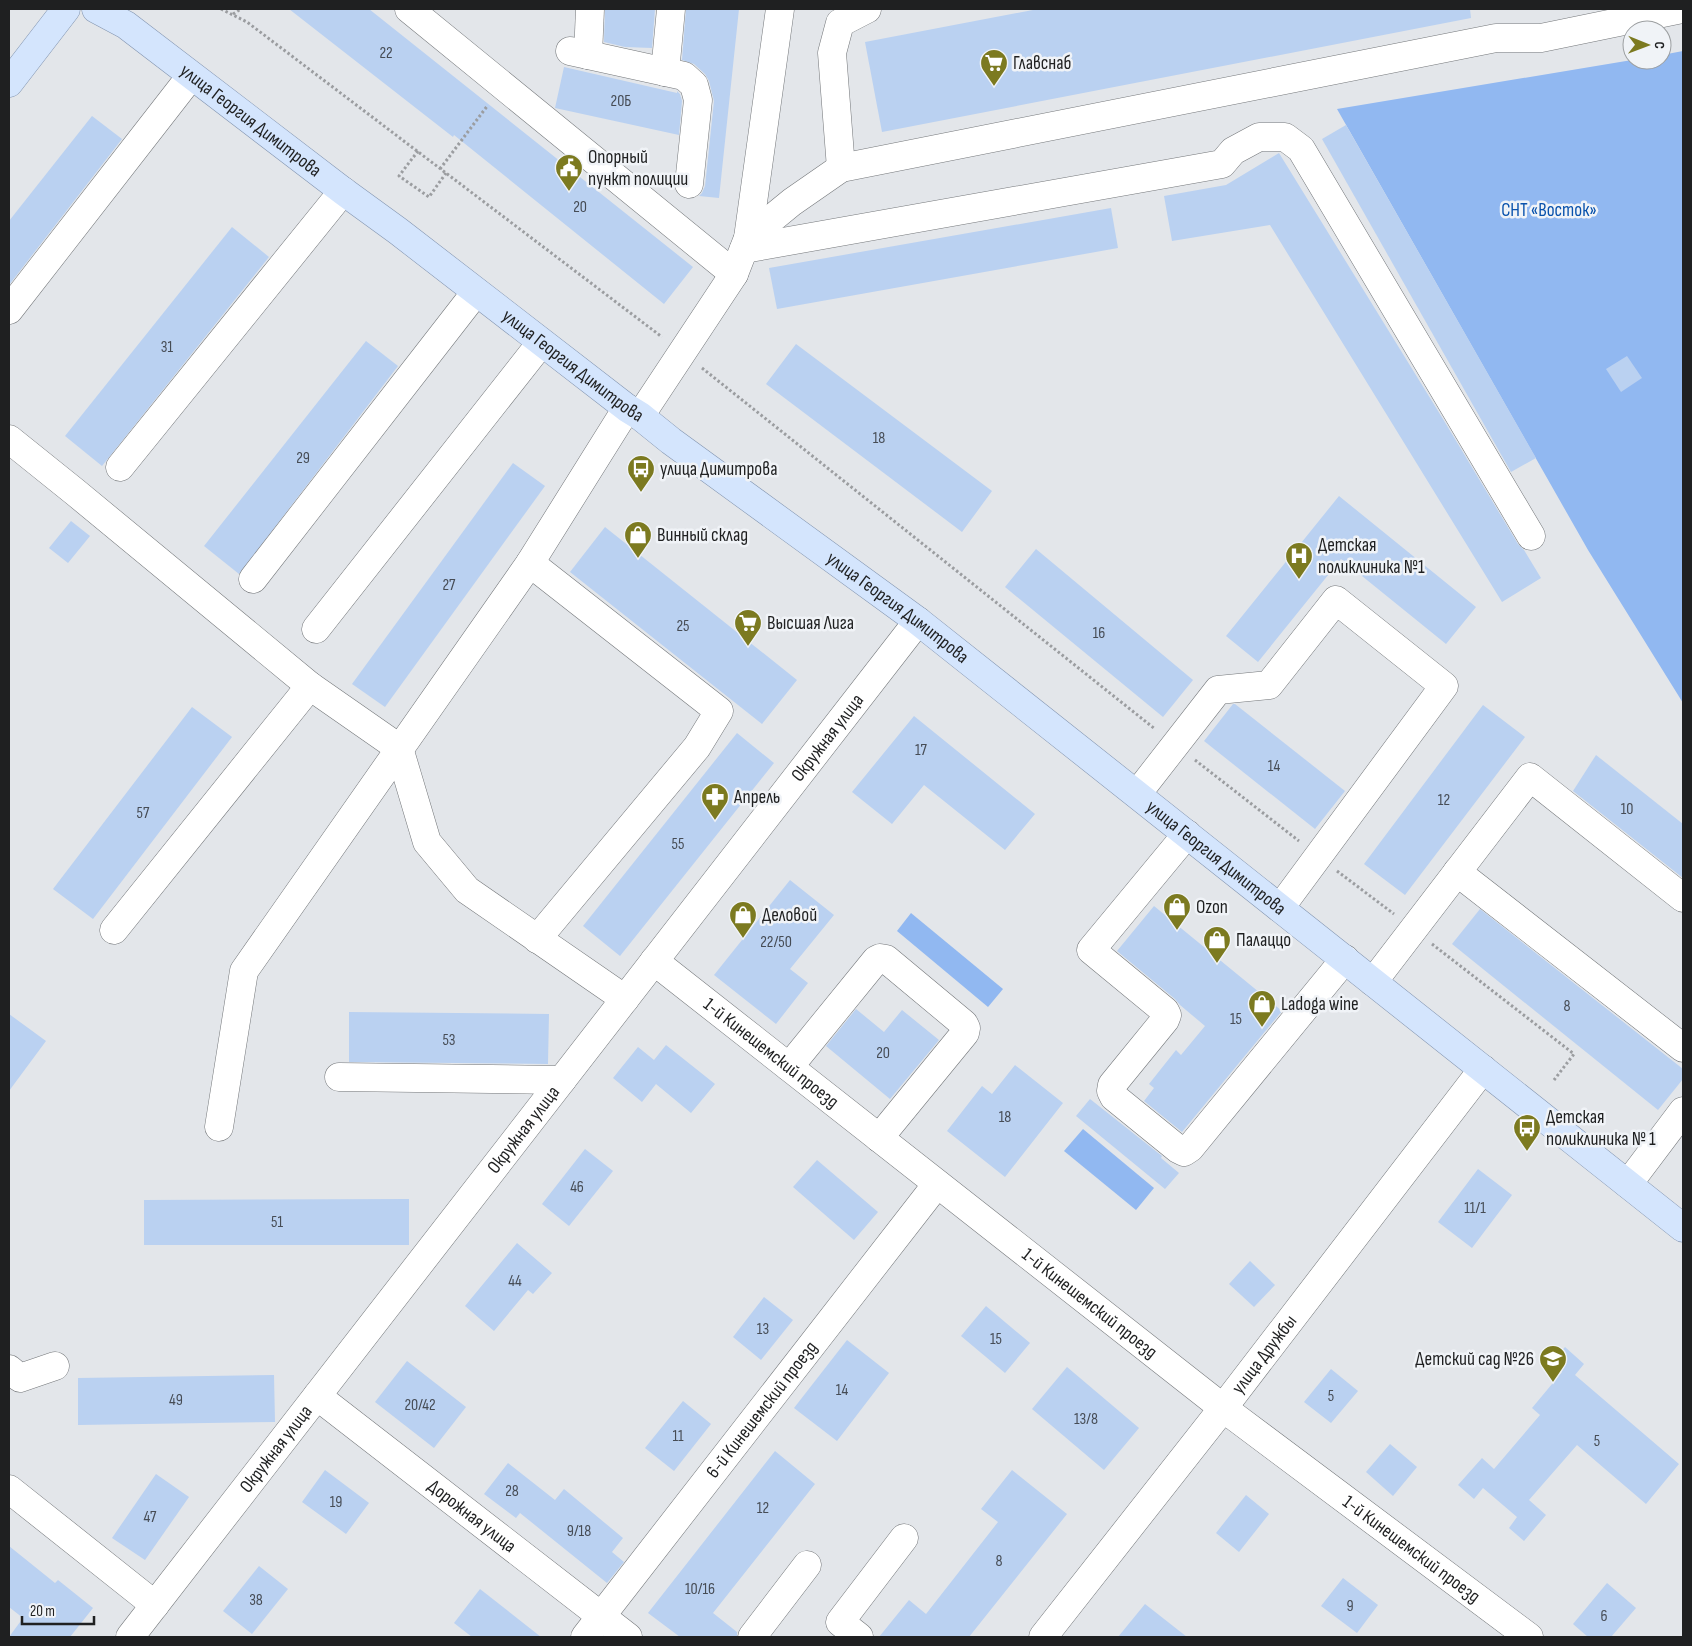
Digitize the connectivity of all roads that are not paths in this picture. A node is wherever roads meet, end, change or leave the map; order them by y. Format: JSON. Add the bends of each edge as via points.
{"nodes":[{"id":1,"x":66,"y":9,"type":"edge"},
{"id":2,"x":96,"y":9,"type":"edge"},
{"id":3,"x":409,"y":9,"type":"edge"},
{"id":4,"x":590,"y":9,"type":"edge"},
{"id":5,"x":672,"y":9,"type":"edge"},
{"id":6,"x":780,"y":9,"type":"edge"},
{"id":7,"x":867,"y":9,"type":"edge"},
{"id":8,"x":1682,"y":9,"type":"edge"},
{"id":9,"x":665,"y":72,"type":"junction"},
{"id":10,"x":191,"y":76,"type":"junction"},
{"id":11,"x":9,"y":83,"type":"edge"},
{"id":12,"x":841,"y":168,"type":"junction"},
{"id":13,"x":688,"y":184,"type":"dead end"},
{"id":14,"x":343,"y":191,"type":"junction"},
{"id":15,"x":746,"y":244,"type":"junction"},
{"id":16,"x":734,"y":274,"type":"junction"},
{"id":17,"x":476,"y":292,"type":"junction"},
{"id":18,"x":9,"y":310,"type":"edge"},
{"id":19,"x":541,"y":343,"type":"junction"},
{"id":20,"x":634,"y":412,"type":"junction"},
{"id":21,"x":9,"y":439,"type":"edge"},
{"id":22,"x":120,"y":467,"type":"dead end"},
{"id":23,"x":1531,"y":536,"type":"dead end"},
{"id":24,"x":530,"y":563,"type":"junction"},
{"id":25,"x":252,"y":579,"type":"dead end"},
{"id":26,"x":918,"y":621,"type":"junction"},
{"id":27,"x":316,"y":629,"type":"dead end"},
{"id":28,"x":310,"y":686,"type":"junction"},
{"id":29,"x":399,"y":748,"type":"junction"},
{"id":30,"x":1137,"y":794,"type":"junction"},
{"id":31,"x":1187,"y":834,"type":"junction"},
{"id":32,"x":1457,"y":872,"type":"junction"},
{"id":33,"x":1683,"y":898,"type":"edge"},
{"id":34,"x":1280,"y":908,"type":"junction"},
{"id":35,"x":114,"y":930,"type":"dead end"},
{"id":36,"x":537,"y":938,"type":"junction"},
{"id":37,"x":1345,"y":959,"type":"junction"},
{"id":38,"x":654,"y":961,"type":"junction"},
{"id":39,"x":1373,"y":982,"type":"junction"},
{"id":40,"x":625,"y":999,"type":"junction"},
{"id":41,"x":1683,"y":1048,"type":"edge"},
{"id":42,"x":789,"y":1067,"type":"junction"},
{"id":43,"x":1484,"y":1069,"type":"junction"},
{"id":44,"x":339,"y":1077,"type":"dead end"},
{"id":45,"x":562,"y":1080,"type":"junction"},
{"id":46,"x":1683,"y":1111,"type":"edge"},
{"id":47,"x":219,"y":1127,"type":"dead end"},
{"id":48,"x":879,"y":1138,"type":"junction"},
{"id":49,"x":937,"y":1184,"type":"junction"},
{"id":50,"x":1628,"y":1184,"type":"junction"},
{"id":51,"x":1683,"y":1228,"type":"edge"},
{"id":52,"x":55,"y":1366,"type":"dead end"},
{"id":53,"x":9,"y":1369,"type":"edge"},
{"id":54,"x":317,"y":1396,"type":"junction"},
{"id":55,"x":1223,"y":1408,"type":"junction"},
{"id":56,"x":9,"y":1489,"type":"edge"},
{"id":57,"x":904,"y":1538,"type":"dead end"},
{"id":58,"x":808,"y":1566,"type":"dead end"},
{"id":59,"x":155,"y":1605,"type":"junction"},
{"id":60,"x":593,"y":1627,"type":"edge"},
{"id":61,"x":1051,"y":1635,"type":"edge"},
{"id":62,"x":130,"y":1637,"type":"edge"},
{"id":63,"x":628,"y":1637,"type":"edge"},
{"id":64,"x":752,"y":1637,"type":"edge"},
{"id":65,"x":859,"y":1637,"type":"edge"},
{"id":66,"x":1529,"y":1637,"type":"edge"}],
"edges":[{"from":1,"to":11,"type":"main road"},
{"from":2,"to":10,"type":"main road","name":"улица Георгия Димитрова","via":[[126,25]]},
{"from":3,"to":16,"type":"street"},
{"from":4,"to":9,"type":"street","via":[[579,54]]},
{"from":5,"to":9,"type":"street"},
{"from":6,"to":15,"type":"street"},
{"from":7,"to":12,"type":"street","via":[[840,23],[832,53]]},
{"from":8,"to":12,"type":"street","via":[[1541,38],[1496,38]]},
{"from":9,"to":13,"type":"street","via":[[684,76],[694,85],[698,100]]},
{"from":10,"to":14,"type":"main road","name":"улица Георгия Димитрова"},
{"from":10,"to":18,"type":"street"},
{"from":12,"to":15,"type":"street","via":[[792,202]]},
{"from":14,"to":17,"type":"main road","name":"улица Георгия Димитрова"},
{"from":14,"to":22,"type":"street"},
{"from":15,"to":16,"type":"street"},
{"from":15,"to":23,"type":"street","via":[[1222,164],[1233,151],[1259,137],[1285,137],[1301,149]]},
{"from":16,"to":20,"type":"street","via":[[682,352]]},
{"from":17,"to":19,"type":"main road","name":"улица Георгия Димитрова"},
{"from":17,"to":25,"type":"street"},
{"from":19,"to":20,"type":"main road","name":"улица Георгия Димитрова"},
{"from":19,"to":27,"type":"street"},
{"from":20,"to":24,"type":"street"},
{"from":20,"to":26,"type":"main road","name":"улица Георгия Димитрова"},
{"from":21,"to":28,"type":"street"},
{"from":24,"to":29,"type":"street"},
{"from":24,"to":36,"type":"street","via":[[720,710],[697,746]]},
{"from":26,"to":30,"type":"main road","name":"улица Георгия Димитрова"},
{"from":26,"to":38,"type":"street","name":"Окружная улица"},
{"from":28,"to":29,"type":"street"},
{"from":28,"to":35,"type":"street"},
{"from":29,"to":36,"type":"street","via":[[427,842],[467,890]]},
{"from":29,"to":47,"type":"street","via":[[244,971]]},
{"from":30,"to":31,"type":"main road","name":"улица Георгия Димитрова"},
{"from":30,"to":34,"type":"street","via":[[1218,690],[1269,685],[1336,600],[1444,686]]},
{"from":31,"to":34,"type":"main road","name":"улица Георгия Димитрова"},
{"from":31,"to":37,"type":"street","via":[[1091,950],[1167,1015],[1112,1085],[1111,1091],[1114,1097],[1178,1150],[1184,1152],[1190,1148]]},
{"from":32,"to":33,"type":"street","via":[[1530,777]]},
{"from":32,"to":39,"type":"street"},
{"from":32,"to":41,"type":"street"},
{"from":34,"to":37,"type":"main road","name":"улица Георгия Димитрова"},
{"from":36,"to":40,"type":"street"},
{"from":37,"to":39,"type":"main road","name":"улица Георгия Димитрова"},
{"from":38,"to":40,"type":"street","name":"Окружная улица"},
{"from":38,"to":42,"type":"street","name":"1-й Кинешемский проезд"},
{"from":39,"to":43,"type":"main road","name":"улица Георгия Димитрова"},
{"from":40,"to":45,"type":"street","name":"Окружная улица"},
{"from":42,"to":48,"type":"street","name":"1-й Кинешемский проезд"},
{"from":42,"to":48,"type":"street","via":[[876,960],[886,959],[964,1024],[966,1033]]},
{"from":43,"to":50,"type":"main road","name":"улица Георгия Димитрова"},
{"from":43,"to":55,"type":"street","name":"улица Дружбы"},
{"from":44,"to":45,"type":"street"},
{"from":45,"to":54,"type":"street","name":"Окружная улица"},
{"from":46,"to":50,"type":"street"},
{"from":48,"to":49,"type":"street","name":"1-й Кинешемский проезд"},
{"from":49,"to":55,"type":"street","name":"1-й Кинешемский проезд"},
{"from":49,"to":60,"type":"street","name":"6-й Кинешемский проезд"},
{"from":50,"to":51,"type":"main road","name":"улица Георгия Димитрова"},
{"from":52,"to":53,"type":"street","via":[[20,1378]]},
{"from":54,"to":59,"type":"street","name":"Окружная улица"},
{"from":54,"to":60,"type":"street","name":"Дорожная улица"},
{"from":55,"to":61,"type":"street","name":"улица Дружбы"},
{"from":55,"to":66,"type":"street","name":"1-й Кинешемский проезд"},
{"from":56,"to":59,"type":"street"},
{"from":57,"to":65,"type":"street","via":[[840,1622]]},
{"from":58,"to":64,"type":"street"},
{"from":59,"to":62,"type":"street","name":"Окружная улица"},
{"from":60,"to":63,"type":"street","name":"Дорожная улица"}]}
